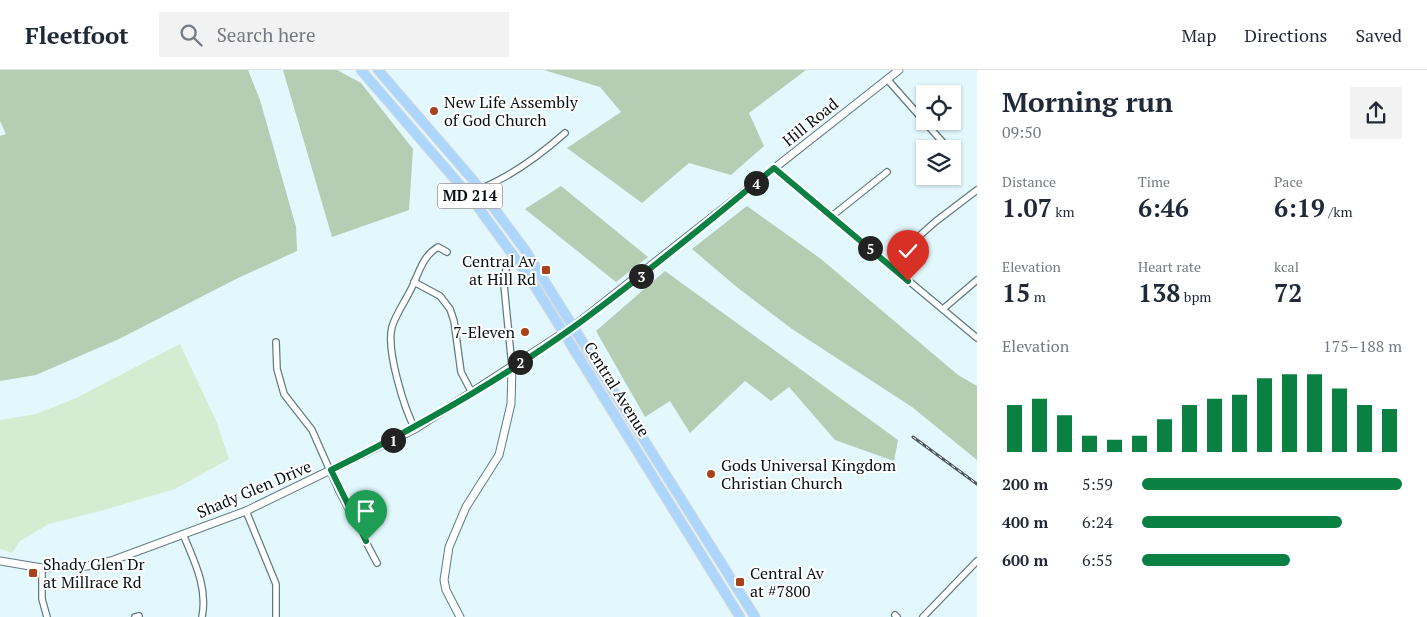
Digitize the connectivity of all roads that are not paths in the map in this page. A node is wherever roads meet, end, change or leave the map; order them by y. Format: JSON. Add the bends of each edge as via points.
{"nodes":[{"id":1,"x":360,"y":70,"type":"edge"},
{"id":2,"x":378,"y":70,"type":"edge"},
{"id":3,"x":899,"y":70,"type":"edge"},
{"id":4,"x":887,"y":79,"type":"junction"},
{"id":5,"x":565,"y":132,"type":"dead end"},
{"id":6,"x":941,"y":140,"type":"edge"},
{"id":7,"x":774,"y":168,"type":"junction"},
{"id":8,"x":887,"y":172,"type":"dead end"},
{"id":9,"x":480,"y":188,"type":"junction"},
{"id":10,"x":977,"y":190,"type":"edge"},
{"id":11,"x":832,"y":216,"type":"junction"},
{"id":12,"x":447,"y":252,"type":"dead end"},
{"id":13,"x":889,"y":263,"type":"junction"},
{"id":14,"x":506,"y":269,"type":"dead end"},
{"id":15,"x":977,"y":280,"type":"edge"},
{"id":16,"x":414,"y":282,"type":"junction"},
{"id":17,"x":943,"y":309,"type":"junction"},
{"id":18,"x":574,"y":326,"type":"junction"},
{"id":19,"x":565,"y":333,"type":"junction"},
{"id":20,"x":977,"y":338,"type":"edge"},
{"id":21,"x":276,"y":342,"type":"dead end"},
{"id":22,"x":512,"y":368,"type":"junction"},
{"id":23,"x":472,"y":393,"type":"junction"},
{"id":24,"x":415,"y":429,"type":"junction"},
{"id":25,"x":331,"y":470,"type":"junction"},
{"id":26,"x":246,"y":511,"type":"junction"},
{"id":27,"x":183,"y":534,"type":"junction"},
{"id":28,"x":0,"y":561,"type":"edge"},
{"id":29,"x":977,"y":561,"type":"edge"},
{"id":30,"x":377,"y":563,"type":"dead end"},
{"id":31,"x":42,"y":568,"type":"junction"},
{"id":32,"x":46,"y":617,"type":"edge"},
{"id":33,"x":202,"y":617,"type":"edge"},
{"id":34,"x":276,"y":617,"type":"edge"},
{"id":35,"x":460,"y":617,"type":"edge"},
{"id":36,"x":740,"y":617,"type":"edge"},
{"id":37,"x":755,"y":617,"type":"edge"},
{"id":38,"x":923,"y":617,"type":"edge"}],
"edges":[{"from":1,"to":19,"type":"main road","name":"Central Avenue","number":"MD 214","via":[[472,199],[530,277]]},
{"from":2,"to":9,"type":"main road","name":"Central Avenue","number":"MD 214"},
{"from":3,"to":4,"type":"street","name":"Hill Road"},
{"from":4,"to":6,"type":"street"},
{"from":4,"to":7,"type":"street","name":"Hill Road"},
{"from":5,"to":9,"type":"street","via":[[519,170]]},
{"from":7,"to":11,"type":"street"},
{"from":7,"to":18,"type":"street","name":"Hill Road"},
{"from":8,"to":11,"type":"street"},
{"from":9,"to":18,"type":"main road","name":"Central Avenue","number":"MD 214"},
{"from":10,"to":13,"type":"street"},
{"from":11,"to":13,"type":"street"},
{"from":12,"to":16,"type":"street","via":[[438,247],[430,252]]},
{"from":13,"to":17,"type":"street"},
{"from":14,"to":22,"type":"street","via":[[504,285]]},
{"from":15,"to":17,"type":"street"},
{"from":16,"to":23,"type":"street","via":[[440,296],[450,309],[461,372]]},
{"from":16,"to":24,"type":"street","via":[[391,335],[404,406]]},
{"from":17,"to":20,"type":"street"},
{"from":18,"to":19,"type":"street","name":"Shady Glen Drive"},
{"from":18,"to":37,"type":"main road","name":"Central Avenue","number":"MD 214"},
{"from":19,"to":22,"type":"street","name":"Shady Glen Drive"},
{"from":19,"to":36,"type":"main road","name":"Central Avenue","number":"MD 214"},
{"from":21,"to":25,"type":"street","via":[[280,385],[312,430]]},
{"from":22,"to":23,"type":"street","name":"Shady Glen Drive"},
{"from":22,"to":35,"type":"street","via":[[511,404],[499,455],[466,507],[449,547],[444,580]]},
{"from":23,"to":24,"type":"street","name":"Shady Glen Drive"},
{"from":24,"to":25,"type":"street","name":"Shady Glen Drive"},
{"from":25,"to":26,"type":"street","name":"Shady Glen Drive"},
{"from":25,"to":30,"type":"street"},
{"from":26,"to":27,"type":"street","name":"Shady Glen Drive"},
{"from":26,"to":34,"type":"street","via":[[276,584]]},
{"from":27,"to":31,"type":"street","name":"Shady Glen Drive","via":[[100,563]]},
{"from":27,"to":33,"type":"street","via":[[201,582]]},
{"from":28,"to":31,"type":"street","name":"Shady Glen Drive"},
{"from":29,"to":38,"type":"street"},
{"from":31,"to":32,"type":"street","via":[[42,599]]}]}
